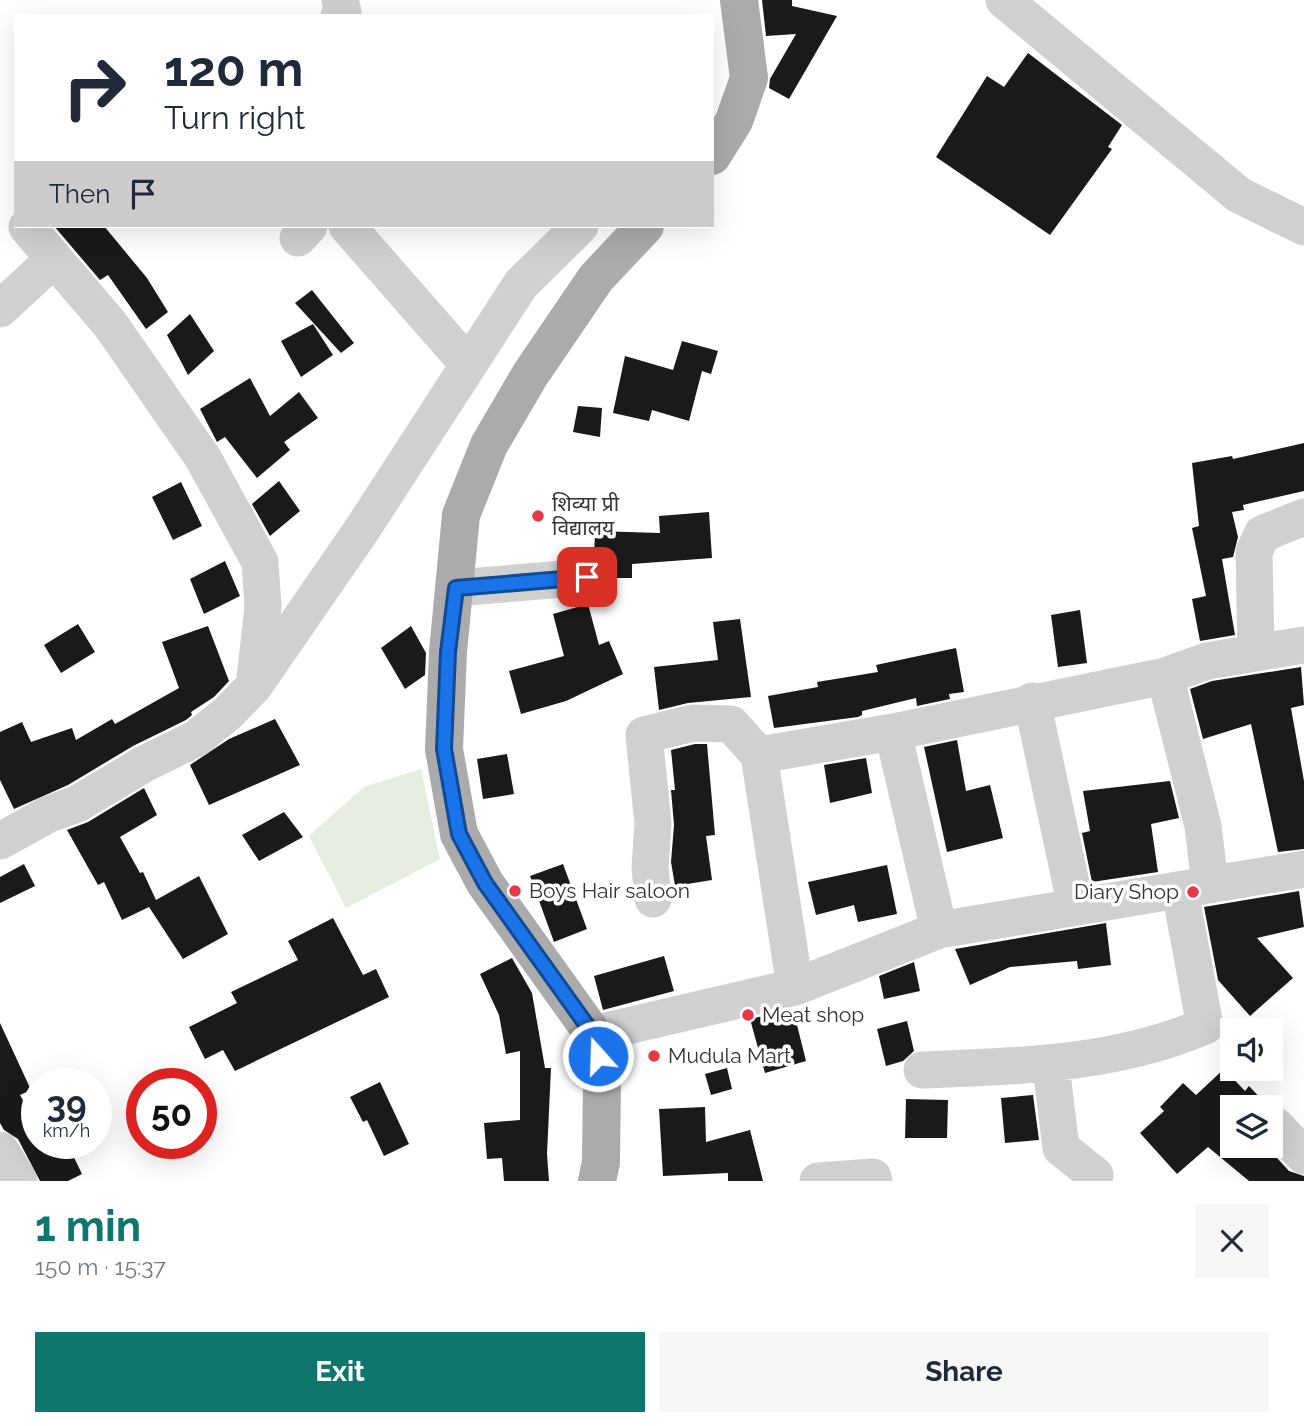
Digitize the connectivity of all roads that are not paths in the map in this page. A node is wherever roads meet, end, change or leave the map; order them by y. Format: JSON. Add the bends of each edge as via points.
{"nodes":[{"id":1,"x":739,"y":0,"type":"edge"},
{"id":2,"x":1004,"y":0,"type":"edge"},
{"id":3,"x":714,"y":153,"type":"edge"},
{"id":4,"x":1304,"y":227,"type":"edge"},
{"id":5,"x":28,"y":228,"type":"edge"},
{"id":6,"x":348,"y":228,"type":"edge"},
{"id":7,"x":578,"y":228,"type":"edge"},
{"id":8,"x":643,"y":228,"type":"edge"},
{"id":9,"x":54,"y":259,"type":"junction"},
{"id":10,"x":0,"y":309,"type":"edge"},
{"id":11,"x":467,"y":363,"type":"junction"},
{"id":12,"x":1304,"y":517,"type":"edge"},
{"id":13,"x":587,"y":577,"type":"dead end"},
{"id":14,"x":456,"y":588,"type":"junction"},
{"id":15,"x":1304,"y":645,"type":"edge"},
{"id":16,"x":1256,"y":653,"type":"junction"},
{"id":17,"x":1165,"y":676,"type":"junction"},
{"id":18,"x":254,"y":686,"type":"junction"},
{"id":19,"x":1032,"y":701,"type":"junction"},
{"id":20,"x":892,"y":732,"type":"junction"},
{"id":21,"x":759,"y":755,"type":"junction"},
{"id":22,"x":0,"y":841,"type":"edge"},
{"id":23,"x":1304,"y":869,"type":"edge"},
{"id":24,"x":1195,"y":888,"type":"junction"},
{"id":25,"x":653,"y":899,"type":"dead end"},
{"id":26,"x":1076,"y":907,"type":"junction"},
{"id":27,"x":939,"y":930,"type":"junction"},
{"id":28,"x":795,"y":988,"type":"junction"},
{"id":29,"x":593,"y":1034,"type":"junction"},
{"id":30,"x":1051,"y":1065,"type":"junction"},
{"id":31,"x":922,"y":1070,"type":"dead end"},
{"id":32,"x":1283,"y":1134,"type":"edge"},
{"id":33,"x":0,"y":1150,"type":"edge"},
{"id":34,"x":1304,"y":1156,"type":"edge"},
{"id":35,"x":1095,"y":1175,"type":"dead end"},
{"id":36,"x":19,"y":1181,"type":"edge"},
{"id":37,"x":597,"y":1181,"type":"edge"},
{"id":38,"x":818,"y":1181,"type":"edge"},
{"id":39,"x":874,"y":1181,"type":"edge"}],
"edges":[{"from":1,"to":3,"type":"main road","via":[[749,78],[734,121]]},
{"from":2,"to":4,"type":"street","via":[[1238,195]]},
{"from":5,"to":9,"type":"street"},
{"from":6,"to":11,"type":"street"},
{"from":7,"to":11,"type":"street","via":[[521,284]]},
{"from":8,"to":14,"type":"main road","via":[[596,278],[489,445],[461,515]]},
{"from":9,"to":10,"type":"street"},
{"from":9,"to":18,"type":"street","via":[[110,324],[203,458],[260,562],[263,607]]},
{"from":11,"to":18,"type":"street","via":[[363,528]]},
{"from":12,"to":16,"type":"street","via":[[1262,534],[1254,552]]},
{"from":13,"to":14,"type":"street"},
{"from":14,"to":29,"type":"main road","via":[[444,749],[459,834],[485,883]]},
{"from":15,"to":16,"type":"street"},
{"from":16,"to":17,"type":"street","via":[[1207,661]]},
{"from":17,"to":19,"type":"street"},
{"from":17,"to":24,"type":"street","via":[[1203,826]]},
{"from":18,"to":22,"type":"street","via":[[197,738]]},
{"from":19,"to":20,"type":"street"},
{"from":19,"to":26,"type":"street"},
{"from":20,"to":21,"type":"street"},
{"from":20,"to":27,"type":"street"},
{"from":21,"to":25,"type":"street","via":[[730,724],[693,723],[644,735],[653,824]]},
{"from":21,"to":28,"type":"street"},
{"from":23,"to":24,"type":"street"},
{"from":24,"to":26,"type":"street"},
{"from":24,"to":30,"type":"street","via":[[1205,1026],[1136,1050]]},
{"from":26,"to":27,"type":"street"},
{"from":27,"to":28,"type":"street"},
{"from":28,"to":29,"type":"street"},
{"from":29,"to":37,"type":"main road","via":[[602,1079]]},
{"from":30,"to":31,"type":"street"},
{"from":30,"to":35,"type":"street","via":[[1061,1148]]},
{"from":32,"to":34,"type":"street"},
{"from":33,"to":36,"type":"street"},
{"from":38,"to":39,"type":"street","via":[[873,1177]]}]}
